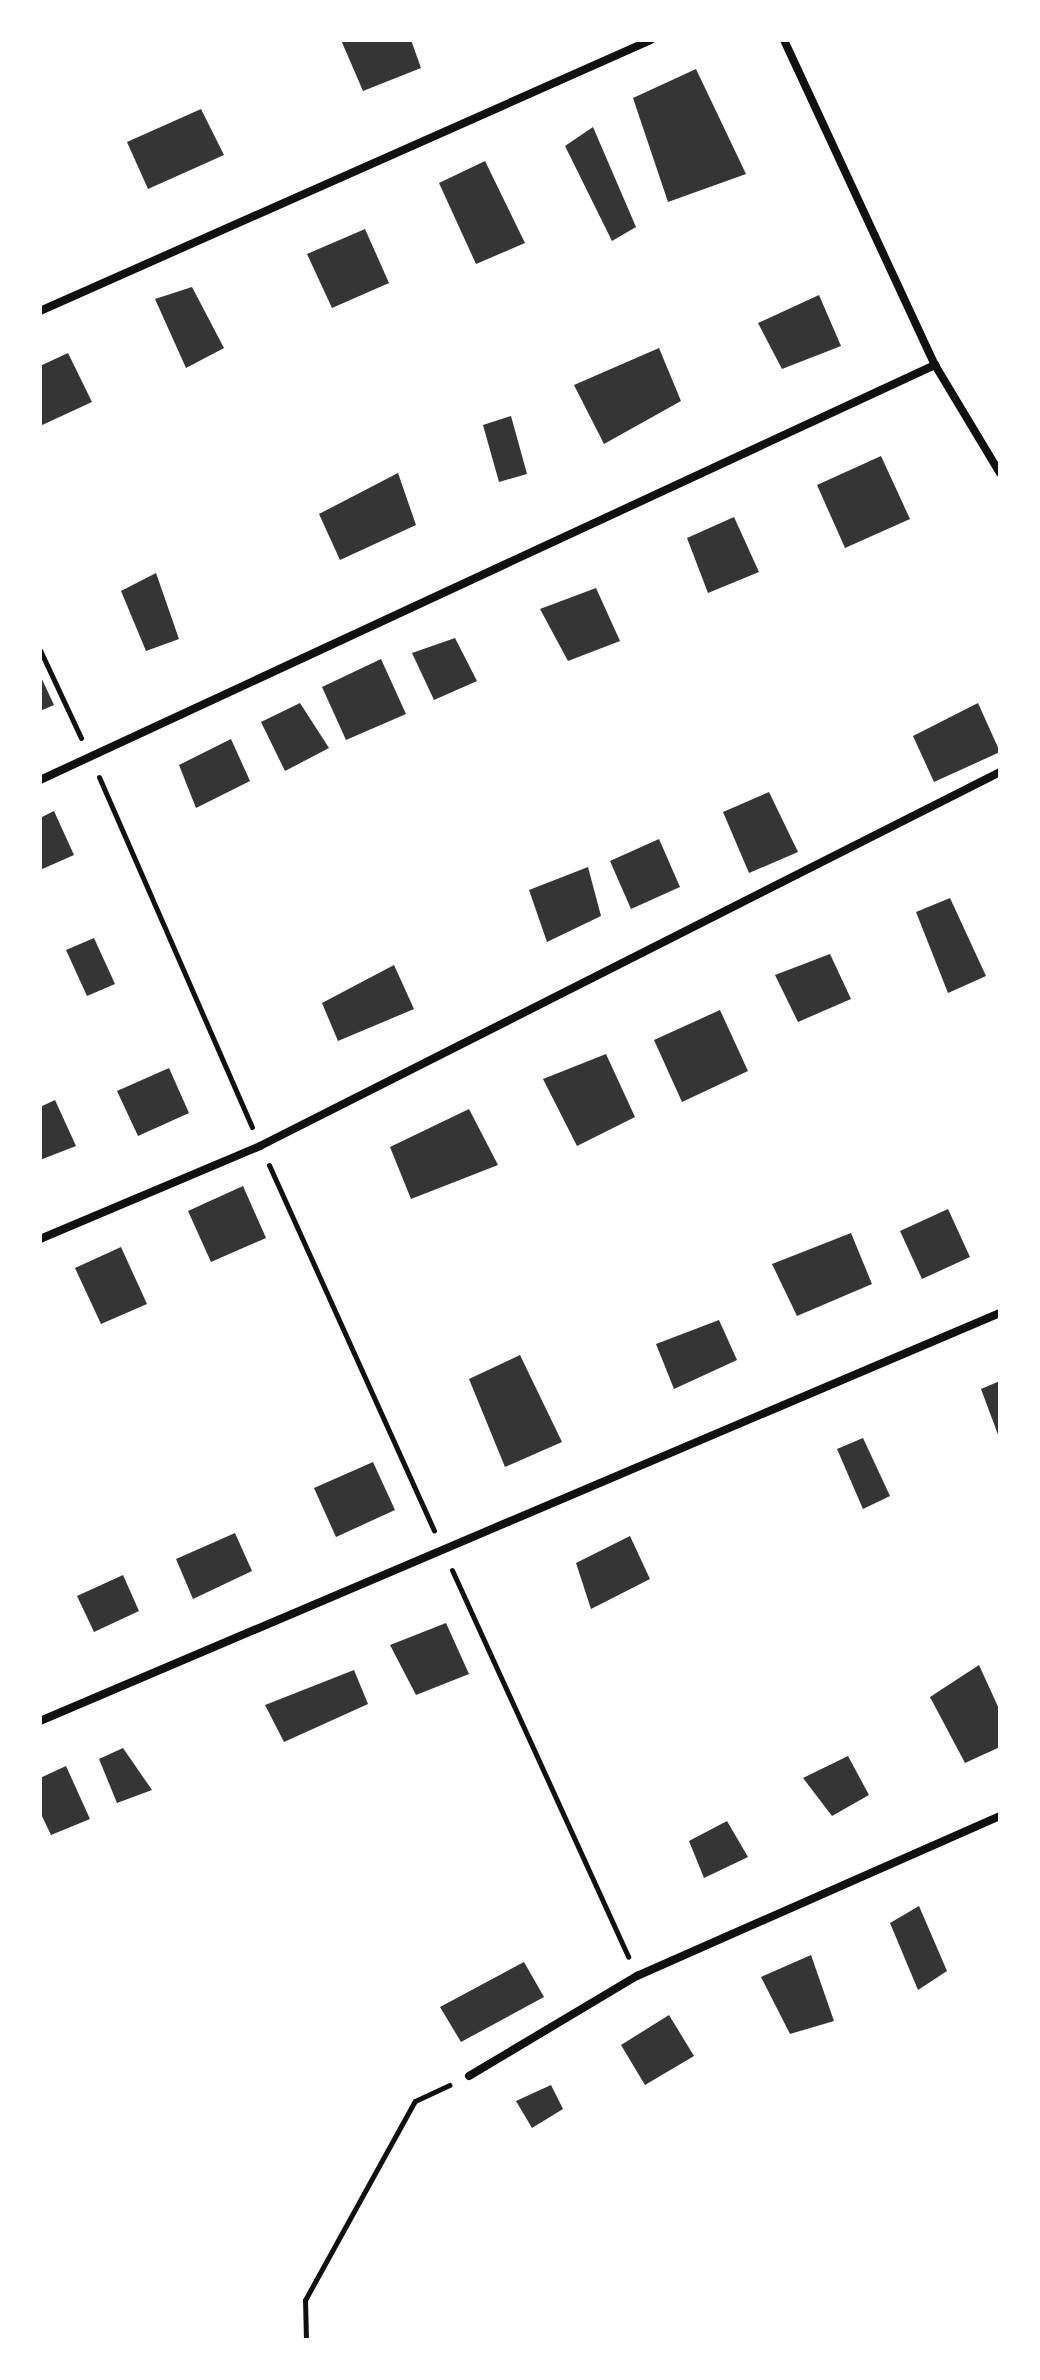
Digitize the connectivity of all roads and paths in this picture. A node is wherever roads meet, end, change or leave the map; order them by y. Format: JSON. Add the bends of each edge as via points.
{"nodes":[{"id":1,"x":651,"y":40,"type":"edge"},
{"id":2,"x":784,"y":40,"type":"edge"},
{"id":3,"x":40,"y":311,"type":"edge"},
{"id":4,"x":935,"y":365,"type":"junction"},
{"id":5,"x":1000,"y":473,"type":"edge"},
{"id":6,"x":40,"y":650,"type":"edge"},
{"id":7,"x":91,"y":758,"type":"junction"},
{"id":8,"x":1000,"y":772,"type":"edge"},
{"id":9,"x":40,"y":780,"type":"edge"},
{"id":10,"x":260,"y":1146,"type":"junction"},
{"id":11,"x":40,"y":1239,"type":"edge"},
{"id":12,"x":1000,"y":1313,"type":"edge"},
{"id":13,"x":444,"y":1552,"type":"junction"},
{"id":14,"x":40,"y":1721,"type":"edge"},
{"id":15,"x":1000,"y":1816,"type":"edge"},
{"id":16,"x":637,"y":1976,"type":"junction"},
{"id":17,"x":469,"y":2076,"type":"joint"},
{"id":18,"x":306,"y":2340,"type":"edge"}],
"edges":[{"from":1,"to":3,"type":"street"},
{"from":2,"to":4,"type":"street"},
{"from":4,"to":5,"type":"street"},
{"from":4,"to":7,"type":"street"},
{"from":6,"to":7,"type":"path"},
{"from":7,"to":9,"type":"street"},
{"from":7,"to":10,"type":"path"},
{"from":8,"to":10,"type":"street"},
{"from":10,"to":11,"type":"street"},
{"from":10,"to":13,"type":"path"},
{"from":12,"to":13,"type":"street"},
{"from":13,"to":14,"type":"street"},
{"from":13,"to":16,"type":"path"},
{"from":15,"to":16,"type":"street"},
{"from":16,"to":17,"type":"street"},
{"from":17,"to":18,"type":"path","via":[[415,2101],[305,2300]]}]}
